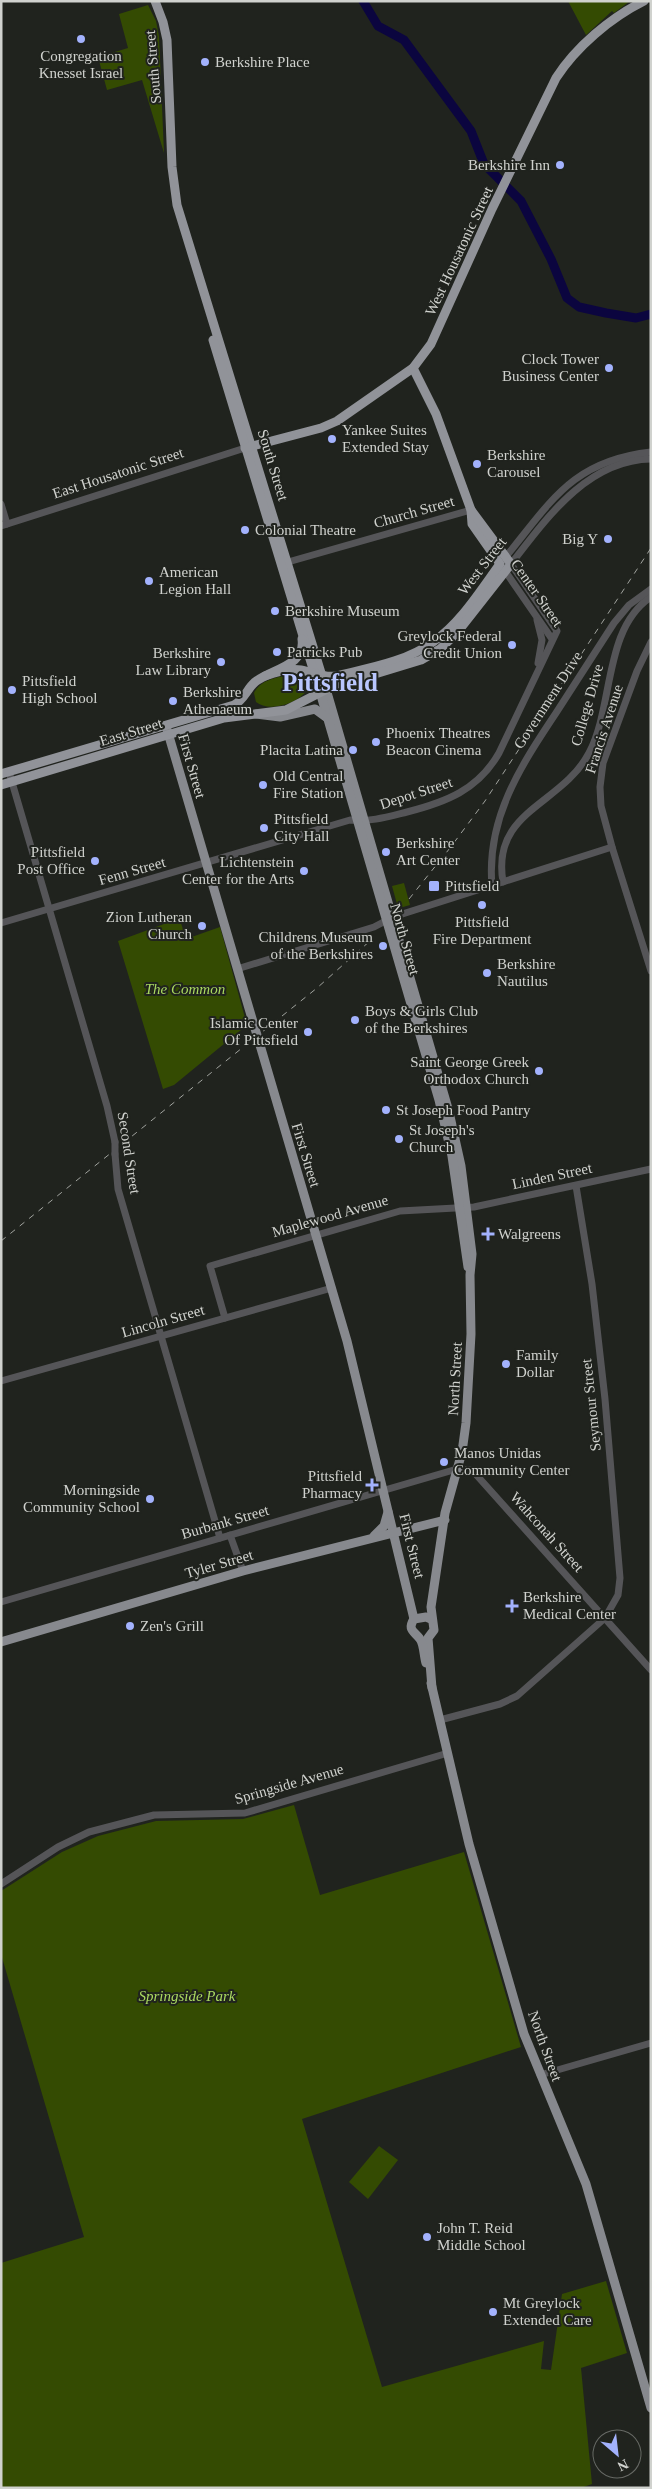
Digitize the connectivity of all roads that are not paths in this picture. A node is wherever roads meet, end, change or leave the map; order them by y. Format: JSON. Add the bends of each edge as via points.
{"nodes":[{"id":1,"x":155,"y":1,"type":"edge"},
{"id":2,"x":644,"y":1,"type":"edge"},
{"id":3,"x":413,"y":368,"type":"junction"},
{"id":4,"x":248,"y":447,"type":"junction"},
{"id":5,"x":651,"y":452,"type":"edge"},
{"id":6,"x":651,"y":459,"type":"edge"},
{"id":7,"x":1,"y":504,"type":"edge"},
{"id":8,"x":471,"y":510,"type":"junction"},
{"id":9,"x":4,"y":525,"type":"edge"},
{"id":10,"x":278,"y":558,"type":"junction"},
{"id":11,"x":288,"y":562,"type":"junction"},
{"id":12,"x":506,"y":564,"type":"junction"},
{"id":13,"x":651,"y":589,"type":"edge"},
{"id":14,"x":651,"y":597,"type":"edge"},
{"id":15,"x":534,"y":611,"type":"junction"},
{"id":16,"x":296,"y":615,"type":"junction"},
{"id":17,"x":557,"y":631,"type":"joint"},
{"id":18,"x":552,"y":640,"type":"junction"},
{"id":19,"x":651,"y":642,"type":"edge"},
{"id":20,"x":305,"y":671,"type":"junction"},
{"id":21,"x":319,"y":675,"type":"junction"},
{"id":22,"x":265,"y":676,"type":"junction"},
{"id":23,"x":535,"y":676,"type":"junction"},
{"id":24,"x":320,"y":690,"type":"junction"},
{"id":25,"x":254,"y":714,"type":"junction"},
{"id":26,"x":326,"y":717,"type":"junction"},
{"id":27,"x":167,"y":730,"type":"junction"},
{"id":28,"x":132,"y":736,"type":"junction"},
{"id":29,"x":110,"y":753,"type":"junction"},
{"id":30,"x":5,"y":773,"type":"edge"},
{"id":31,"x":12,"y":782,"type":"junction"},
{"id":32,"x":1,"y":785,"type":"edge"},
{"id":33,"x":361,"y":821,"type":"junction"},
{"id":34,"x":612,"y":847,"type":"junction"},
{"id":35,"x":206,"y":863,"type":"junction"},
{"id":36,"x":504,"y":882,"type":"junction"},
{"id":37,"x":492,"y":886,"type":"junction"},
{"id":38,"x":48,"y":909,"type":"junction"},
{"id":39,"x":390,"y":919,"type":"junction"},
{"id":40,"x":1,"y":923,"type":"edge"},
{"id":41,"x":237,"y":969,"type":"junction"},
{"id":42,"x":651,"y":971,"type":"edge"},
{"id":43,"x":651,"y":1169,"type":"edge"},
{"id":44,"x":576,"y":1186,"type":"junction"},
{"id":45,"x":463,"y":1208,"type":"junction"},
{"id":46,"x":316,"y":1235,"type":"junction"},
{"id":47,"x":332,"y":1288,"type":"junction"},
{"id":48,"x":225,"y":1318,"type":"junction"},
{"id":49,"x":162,"y":1336,"type":"junction"},
{"id":50,"x":1,"y":1381,"type":"edge"},
{"id":51,"x":457,"y":1468,"type":"junction"},
{"id":52,"x":384,"y":1490,"type":"junction"},
{"id":53,"x":388,"y":1509,"type":"junction"},
{"id":54,"x":445,"y":1520,"type":"junction"},
{"id":55,"x":394,"y":1532,"type":"junction"},
{"id":56,"x":230,"y":1535,"type":"junction"},
{"id":57,"x":220,"y":1538,"type":"junction"},
{"id":58,"x":367,"y":1540,"type":"junction"},
{"id":59,"x":242,"y":1571,"type":"junction"},
{"id":60,"x":1,"y":1602,"type":"edge"},
{"id":61,"x":417,"y":1618,"type":"junction"},
{"id":62,"x":605,"y":1618,"type":"junction"},
{"id":63,"x":432,"y":1619,"type":"junction"},
{"id":64,"x":424,"y":1638,"type":"junction"},
{"id":65,"x":1,"y":1642,"type":"edge"},
{"id":66,"x":651,"y":1670,"type":"edge"},
{"id":67,"x":440,"y":1720,"type":"junction"},
{"id":68,"x":448,"y":1753,"type":"junction"},
{"id":69,"x":1,"y":1884,"type":"edge"},
{"id":70,"x":651,"y":2044,"type":"edge"},
{"id":71,"x":540,"y":2075,"type":"junction"},
{"id":72,"x":651,"y":2408,"type":"edge"}],
"edges":[{"from":1,"to":4,"type":"highway","name":"South Street","via":[[167,40],[174,189]]},
{"from":2,"to":3,"type":"highway","name":"West Housatonic Street","via":[[620,16],[569,60],[556,78],[431,344]]},
{"from":3,"to":4,"type":"highway","name":"West Housatonic Street","via":[[336,421]]},
{"from":3,"to":8,"type":"highway","name":"Center Street","via":[[433,408]]},
{"from":4,"to":9,"type":"street","name":"East Housatonic Street"},
{"from":4,"to":10,"type":"highway","name":"South Street"},
{"from":4,"to":11,"type":"highway","name":"South Street"},
{"from":5,"to":12,"type":"street","name":"West Street","via":[[622,458],[574,480],[549,501]]},
{"from":6,"to":12,"type":"street","name":"West Street","via":[[616,466],[578,488]]},
{"from":7,"to":9,"type":"street"},
{"from":8,"to":11,"type":"street","name":"Church Street"},
{"from":8,"to":12,"type":"highway","name":"Center Street"},
{"from":10,"to":11,"type":"street"},
{"from":10,"to":16,"type":"highway","name":"South Street"},
{"from":11,"to":21,"type":"highway","name":"South Street"},
{"from":12,"to":15,"type":"street","name":"Center Street"},
{"from":12,"to":17,"type":"street","name":"Center Street"},
{"from":12,"to":21,"type":"highway","name":"West Street","via":[[450,628],[418,652],[336,676]]},
{"from":12,"to":24,"type":"highway","name":"West Street","via":[[456,634],[435,652],[409,664]]},
{"from":13,"to":37,"type":"street","name":"Government Drive","via":[[624,610],[511,786],[493,841]]},
{"from":14,"to":36,"type":"street","name":"College Drive","via":[[636,610],[624,630],[589,753],[564,786],[518,822],[507,840],[502,859]]},
{"from":15,"to":18,"type":"street","name":"Center Street"},
{"from":15,"to":23,"type":"street","name":"Depot Street","via":[[542,637]]},
{"from":16,"to":21,"type":"highway","name":"North Street"},
{"from":16,"to":22,"type":"highway","via":[[302,643],[300,655]]},
{"from":17,"to":18,"type":"street","name":"Depot Street"},
{"from":18,"to":23,"type":"street","name":"Depot Street"},
{"from":19,"to":34,"type":"street","name":"Francis Avenue","via":[[637,671],[602,768],[601,806]]},
{"from":20,"to":21,"type":"highway"},
{"from":20,"to":22,"type":"highway","via":[[288,670]]},
{"from":20,"to":24,"type":"highway"},
{"from":21,"to":24,"type":"highway","name":"North Street"},
{"from":22,"to":27,"type":"highway","name":"East Street","via":[[254,683],[242,700],[230,707]]},
{"from":23,"to":33,"type":"street","name":"Depot Street","via":[[499,753],[488,771],[474,784],[444,802]]},
{"from":24,"to":25,"type":"highway","via":[[293,708]]},
{"from":24,"to":26,"type":"main road","name":"North Street"},
{"from":24,"to":33,"type":"main road","name":"North Street"},
{"from":25,"to":26,"type":"main road","name":"East Street","via":[[280,717],[313,708]]},
{"from":25,"to":27,"type":"highway","name":"East Street"},
{"from":26,"to":33,"type":"main road","name":"North Street"},
{"from":27,"to":28,"type":"highway","name":"East Street"},
{"from":27,"to":29,"type":"highway","name":"East Street"},
{"from":27,"to":35,"type":"main road","name":"First Street"},
{"from":28,"to":29,"type":"highway","via":[[129,742],[112,748]]},
{"from":28,"to":30,"type":"highway","name":"East Street"},
{"from":29,"to":31,"type":"highway","name":"East Street"},
{"from":30,"to":31,"type":"street","name":"Second Street"},
{"from":31,"to":32,"type":"highway","name":"East Street"},
{"from":31,"to":38,"type":"street","name":"Second Street"},
{"from":33,"to":35,"type":"street","name":"Fenn Street","via":[[350,820]]},
{"from":33,"to":39,"type":"main road","name":"North Street"},
{"from":34,"to":36,"type":"street"},
{"from":34,"to":42,"type":"street","name":"Francis Avenue"},
{"from":35,"to":38,"type":"street","name":"Fenn Street"},
{"from":35,"to":41,"type":"main road","name":"First Street"},
{"from":36,"to":37,"type":"street"},
{"from":37,"to":39,"type":"street"},
{"from":38,"to":40,"type":"street","name":"Fenn Street"},
{"from":38,"to":49,"type":"street","name":"Second Street","bridge":true,"via":[[107,1106],[115,1142],[118,1189]]},
{"from":39,"to":41,"type":"street"},
{"from":39,"to":45,"type":"main road","name":"North Street","via":[[449,1112],[461,1166]]},
{"from":41,"to":46,"type":"main road","name":"First Street","bridge":true},
{"from":43,"to":44,"type":"street","name":"Linden Street"},
{"from":44,"to":45,"type":"street","name":"Linden Street"},
{"from":44,"to":62,"type":"street","name":"Seymour Street","via":[[592,1284],[604,1390],[620,1578],[618,1595]]},
{"from":45,"to":46,"type":"street","name":"Maplewood Avenue","via":[[400,1211]]},
{"from":45,"to":51,"type":"main road","name":"North Street","via":[[472,1254],[471,1334],[467,1414]]},
{"from":46,"to":47,"type":"main road","name":"First Street"},
{"from":46,"to":48,"type":"street","name":"Maplewood Avenue","via":[[210,1266]]},
{"from":47,"to":48,"type":"street","name":"Lincoln Street"},
{"from":47,"to":52,"type":"main road","name":"First Street"},
{"from":48,"to":49,"type":"street","name":"Lincoln Street"},
{"from":49,"to":50,"type":"street","name":"Lincoln Street"},
{"from":49,"to":57,"type":"street","name":"Second Street"},
{"from":51,"to":52,"type":"street","name":"Burbank Street"},
{"from":51,"to":54,"type":"main road","name":"North Street","via":[[454,1483],[457,1489]]},
{"from":51,"to":62,"type":"street","name":"Wahconah Street","via":[[472,1470]]},
{"from":52,"to":53,"type":"main road","name":"First Street"},
{"from":52,"to":56,"type":"street","name":"Burbank Street"},
{"from":53,"to":55,"type":"main road","name":"First Street"},
{"from":53,"to":58,"type":"main road","via":[[384,1526]]},
{"from":54,"to":55,"type":"main road","name":"Tyler Street"},
{"from":54,"to":63,"type":"main road","name":"North Street","via":[[434,1580]]},
{"from":55,"to":58,"type":"main road","name":"Tyler Street"},
{"from":55,"to":61,"type":"main road","name":"First Street"},
{"from":56,"to":57,"type":"street","name":"Burbank Street"},
{"from":56,"to":59,"type":"street"},
{"from":57,"to":60,"type":"street","name":"Burbank Street"},
{"from":58,"to":59,"type":"main road","name":"Tyler Street"},
{"from":59,"to":65,"type":"main road","name":"Tyler Street"},
{"from":61,"to":63,"type":"main road"},
{"from":61,"to":64,"type":"main road","name":"North Street","via":[[411,1629]]},
{"from":62,"to":66,"type":"street","name":"Wahconah Street"},
{"from":62,"to":67,"type":"street","name":"Seymour Street","via":[[511,1699]]},
{"from":63,"to":64,"type":"main road","name":"North Street","via":[[434,1630]]},
{"from":64,"to":67,"type":"main road","name":"North Street"},
{"from":67,"to":68,"type":"main road","name":"North Street"},
{"from":68,"to":69,"type":"street","name":"Springside Avenue","via":[[245,1813],[154,1815],[89,1832],[58,1847]]},
{"from":68,"to":71,"type":"main road","name":"North Street","via":[[474,1862],[524,2034]]},
{"from":70,"to":71,"type":"street"},
{"from":71,"to":72,"type":"main road","name":"North Street","via":[[590,2194]]}]}
